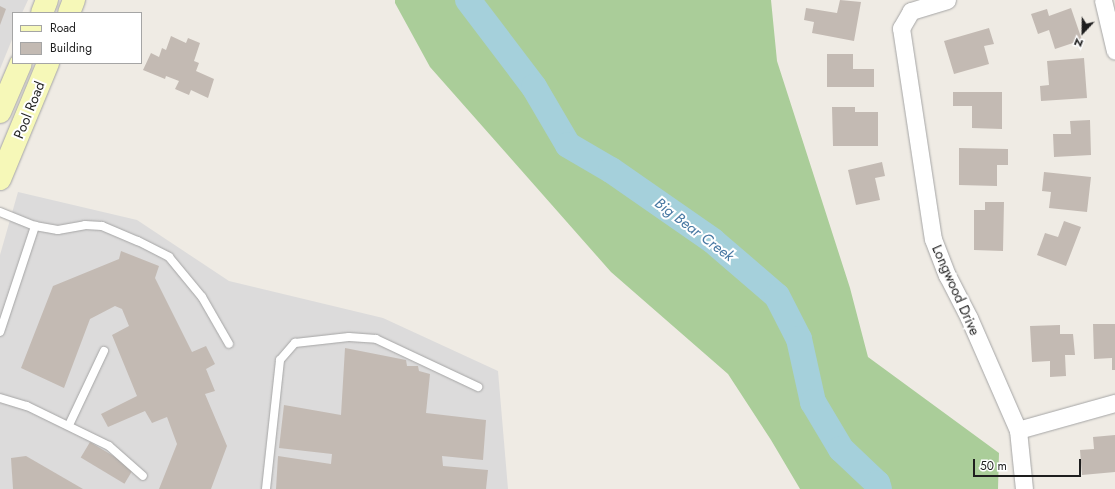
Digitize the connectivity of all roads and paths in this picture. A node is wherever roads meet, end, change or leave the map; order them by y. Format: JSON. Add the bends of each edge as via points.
{"nodes":[{"id":1,"x":47,"y":0,"type":"edge"},
{"id":2,"x":74,"y":0,"type":"edge"},
{"id":3,"x":947,"y":0,"type":"edge"},
{"id":4,"x":1103,"y":0,"type":"edge"},
{"id":5,"x":42,"y":12,"type":"edge"},
{"id":6,"x":69,"y":12,"type":"edge"},
{"id":7,"x":1115,"y":51,"type":"edge"},
{"id":8,"x":21,"y":64,"type":"edge"},
{"id":9,"x":48,"y":64,"type":"edge"},
{"id":10,"x":0,"y":112,"type":"edge"},
{"id":11,"x":0,"y":179,"type":"edge"},
{"id":12,"x":0,"y":212,"type":"edge"},
{"id":13,"x":35,"y":226,"type":"junction"},
{"id":14,"x":0,"y":332,"type":"edge"},
{"id":15,"x":230,"y":344,"type":"dead end"},
{"id":16,"x":104,"y":351,"type":"dead end"},
{"id":17,"x":478,"y":387,"type":"dead end"},
{"id":18,"x":0,"y":398,"type":"edge"},
{"id":19,"x":1115,"y":403,"type":"edge"},
{"id":20,"x":69,"y":425,"type":"junction"},
{"id":21,"x":1018,"y":430,"type":"junction"},
{"id":22,"x":143,"y":476,"type":"dead end"},
{"id":23,"x":266,"y":489,"type":"edge"},
{"id":24,"x":1024,"y":489,"type":"edge"}],
"edges":[{"from":1,"to":5,"type":"main road"},
{"from":2,"to":6,"type":"main road"},
{"from":3,"to":21,"type":"street","name":"Longwood Drive","via":[[911,11],[901,28],[933,239],[947,276],[969,318]]},
{"from":4,"to":7,"type":"street"},
{"from":8,"to":10,"type":"main road","name":"Pool Road"},
{"from":9,"to":11,"type":"main road","name":"Pool Road","via":[[10,144]]},
{"from":12,"to":13,"type":"lane"},
{"from":13,"to":14,"type":"lane"},
{"from":13,"to":15,"type":"lane","via":[[58,230],[102,226],[169,257],[202,296]]},
{"from":16,"to":20,"type":"lane"},
{"from":17,"to":23,"type":"lane","via":[[376,339],[349,337],[295,343],[280,360]]},
{"from":18,"to":20,"type":"lane","via":[[27,406]]},
{"from":19,"to":21,"type":"street"},
{"from":20,"to":22,"type":"lane","via":[[110,446]]},
{"from":21,"to":24,"type":"street","name":"Longwood Drive"}]}
